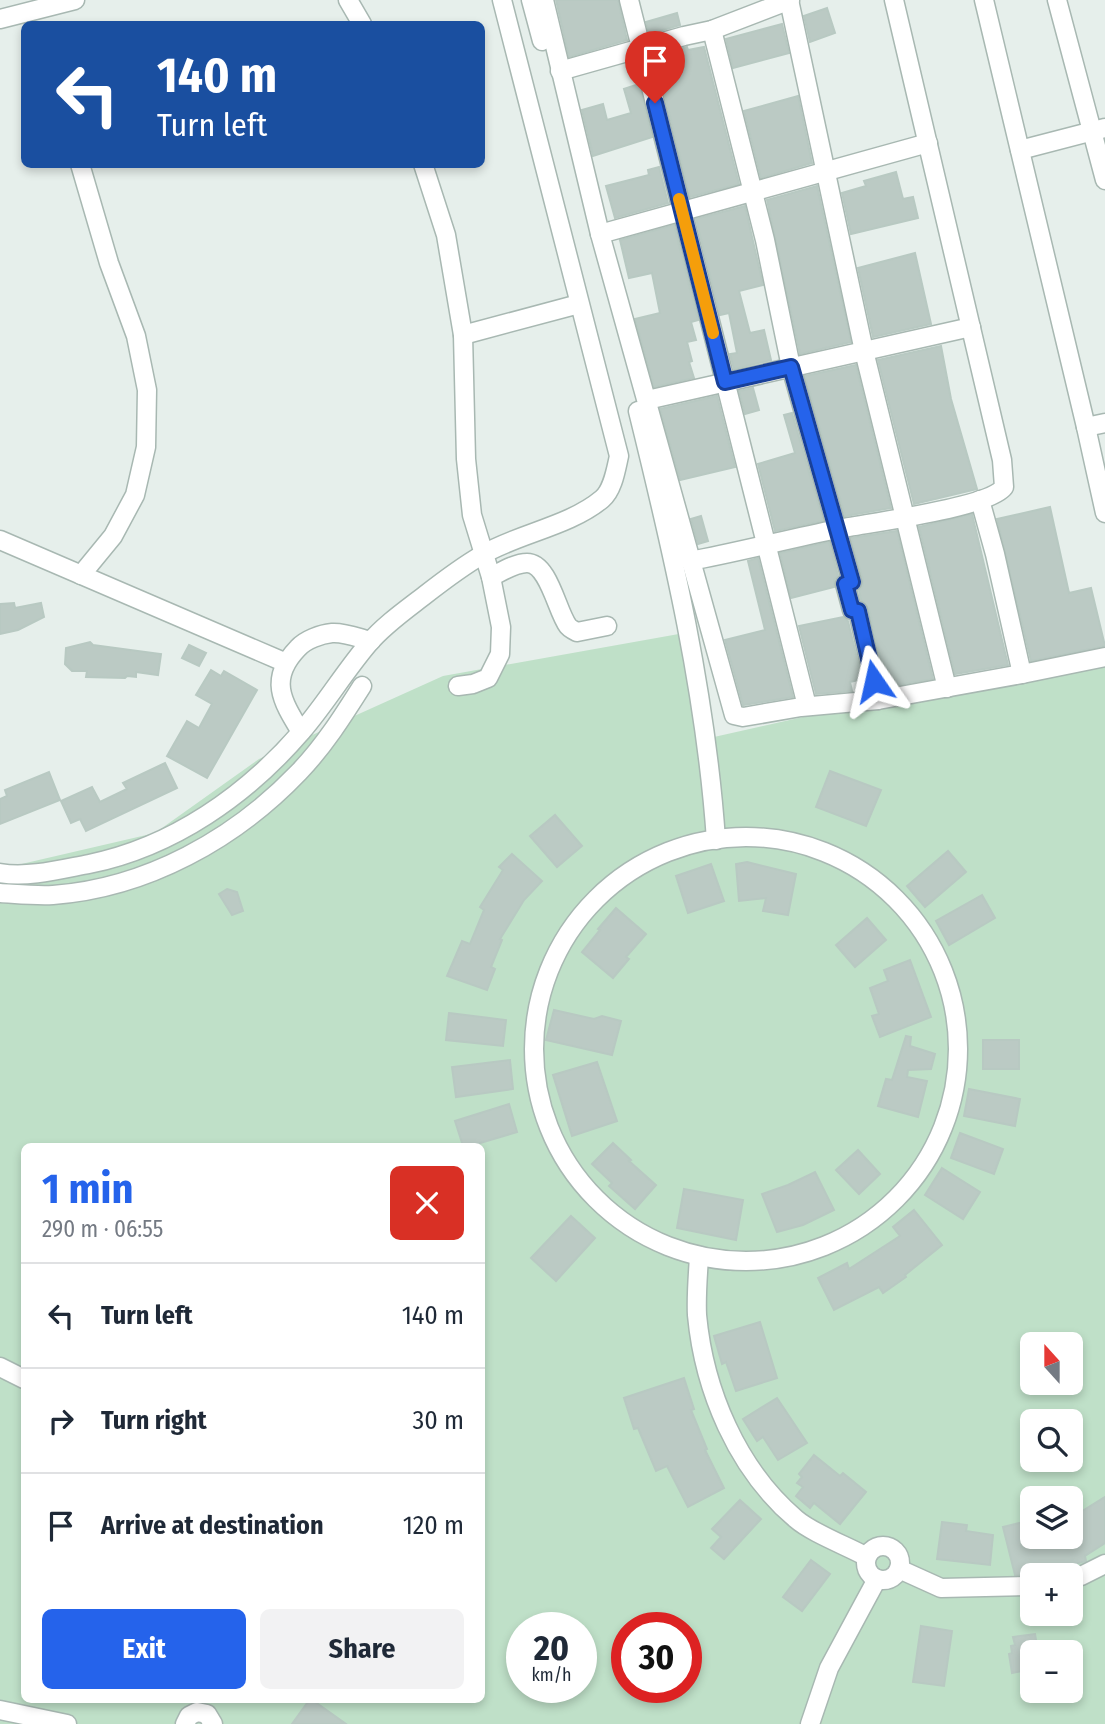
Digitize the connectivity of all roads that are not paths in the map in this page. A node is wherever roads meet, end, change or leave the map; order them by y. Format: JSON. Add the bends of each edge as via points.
{"nodes":[{"id":1,"x":75,"y":0,"type":"edge"},
{"id":2,"x":348,"y":0,"type":"edge"},
{"id":3,"x":502,"y":0,"type":"edge"},
{"id":4,"x":531,"y":0,"type":"edge"},
{"id":5,"x":544,"y":0,"type":"edge"},
{"id":6,"x":629,"y":0,"type":"edge"},
{"id":7,"x":789,"y":0,"type":"edge"},
{"id":8,"x":894,"y":0,"type":"edge"},
{"id":9,"x":985,"y":0,"type":"edge"},
{"id":10,"x":1057,"y":0,"type":"edge"},
{"id":11,"x":57,"y":15,"type":"edge"},
{"id":12,"x":0,"y":19,"type":"edge"},
{"id":13,"x":360,"y":21,"type":"edge"},
{"id":14,"x":712,"y":30,"type":"junction"},
{"id":15,"x":641,"y":49,"type":"junction"},
{"id":16,"x":561,"y":71,"type":"junction"},
{"id":17,"x":1098,"y":129,"type":"edge"},
{"id":18,"x":928,"y":143,"type":"junction"},
{"id":19,"x":1020,"y":150,"type":"junction"},
{"id":20,"x":81,"y":168,"type":"edge"},
{"id":21,"x":424,"y":168,"type":"edge"},
{"id":22,"x":825,"y":172,"type":"junction"},
{"id":23,"x":1105,"y":180,"type":"edge"},
{"id":24,"x":753,"y":192,"type":"junction"},
{"id":25,"x":682,"y":211,"type":"junction"},
{"id":26,"x":600,"y":234,"type":"junction"},
{"id":27,"x":579,"y":304,"type":"junction"},
{"id":28,"x":971,"y":327,"type":"junction"},
{"id":29,"x":463,"y":335,"type":"junction"},
{"id":30,"x":864,"y":351,"type":"junction"},
{"id":31,"x":791,"y":367,"type":"junction"},
{"id":32,"x":725,"y":382,"type":"junction"},
{"id":33,"x":647,"y":400,"type":"junction"},
{"id":34,"x":1105,"y":423,"type":"edge"},
{"id":35,"x":1086,"y":427,"type":"junction"},
{"id":36,"x":980,"y":500,"type":"junction"},
{"id":37,"x":1105,"y":513,"type":"edge"},
{"id":38,"x":906,"y":518,"type":"junction"},
{"id":39,"x":837,"y":529,"type":"junction"},
{"id":40,"x":0,"y":540,"type":"edge"},
{"id":41,"x":766,"y":547,"type":"junction"},
{"id":42,"x":482,"y":555,"type":"junction"},
{"id":43,"x":690,"y":561,"type":"junction"},
{"id":44,"x":81,"y":575,"type":"junction"},
{"id":45,"x":491,"y":577,"type":"junction"},
{"id":46,"x":607,"y":626,"type":"dead end"},
{"id":47,"x":371,"y":641,"type":"junction"},
{"id":48,"x":1105,"y":657,"type":"edge"},
{"id":49,"x":284,"y":662,"type":"junction"},
{"id":50,"x":1022,"y":674,"type":"junction"},
{"id":51,"x":362,"y":686,"type":"dead end"},
{"id":52,"x":458,"y":686,"type":"dead end"},
{"id":53,"x":947,"y":688,"type":"junction"},
{"id":54,"x":878,"y":700,"type":"junction"},
{"id":55,"x":807,"y":706,"type":"junction"},
{"id":56,"x":301,"y":732,"type":"junction"},
{"id":57,"x":716,"y":840,"type":"junction"},
{"id":58,"x":0,"y":873,"type":"edge"},
{"id":59,"x":0,"y":894,"type":"edge"},
{"id":60,"x":699,"y":1256,"type":"junction"},
{"id":61,"x":0,"y":1367,"type":"edge"},
{"id":62,"x":21,"y":1378,"type":"edge"},
{"id":63,"x":867,"y":1557,"type":"junction"},
{"id":64,"x":1105,"y":1564,"type":"edge"},
{"id":65,"x":899,"y":1569,"type":"junction"},
{"id":66,"x":1083,"y":1575,"type":"edge"},
{"id":67,"x":877,"y":1578,"type":"junction"},
{"id":68,"x":1020,"y":1586,"type":"edge"},
{"id":69,"x":0,"y":1710,"type":"edge"},
{"id":70,"x":205,"y":1712,"type":"edge"},
{"id":71,"x":67,"y":1724,"type":"edge"},
{"id":72,"x":185,"y":1724,"type":"edge"},
{"id":73,"x":810,"y":1724,"type":"edge"}],
"edges":[{"from":1,"to":11,"type":"street"},
{"from":2,"to":13,"type":"street"},
{"from":3,"to":27,"type":"street"},
{"from":4,"to":57,"type":"street","via":[[679,581],[705,726]]},
{"from":5,"to":16,"type":"street"},
{"from":6,"to":15,"type":"street"},
{"from":7,"to":14,"type":"street"},
{"from":7,"to":22,"type":"street"},
{"from":8,"to":18,"type":"street"},
{"from":9,"to":19,"type":"street"},
{"from":10,"to":17,"type":"street"},
{"from":11,"to":12,"type":"street"},
{"from":14,"to":15,"type":"street"},
{"from":14,"to":24,"type":"street"},
{"from":15,"to":16,"type":"street"},
{"from":15,"to":25,"type":"street"},
{"from":16,"to":26,"type":"street"},
{"from":17,"to":19,"type":"street"},
{"from":17,"to":23,"type":"street"},
{"from":18,"to":22,"type":"street"},
{"from":18,"to":28,"type":"street"},
{"from":19,"to":35,"type":"street"},
{"from":20,"to":44,"type":"street","via":[[136,336],[147,390],[146,447],[135,495],[113,536]]},
{"from":21,"to":29,"type":"street","via":[[446,234]]},
{"from":22,"to":24,"type":"street"},
{"from":22,"to":30,"type":"street"},
{"from":24,"to":25,"type":"street"},
{"from":24,"to":31,"type":"street"},
{"from":25,"to":26,"type":"street"},
{"from":25,"to":32,"type":"street"},
{"from":26,"to":33,"type":"street"},
{"from":27,"to":29,"type":"street"},
{"from":27,"to":42,"type":"street","via":[[619,456],[615,476],[604,498],[594,504]]},
{"from":28,"to":30,"type":"street"},
{"from":28,"to":36,"type":"street","via":[[1004,483],[1001,492]]},
{"from":29,"to":42,"type":"street","via":[[466,459]]},
{"from":30,"to":31,"type":"street"},
{"from":30,"to":38,"type":"street"},
{"from":31,"to":32,"type":"street"},
{"from":31,"to":39,"type":"street"},
{"from":32,"to":33,"type":"street"},
{"from":32,"to":41,"type":"street"},
{"from":33,"to":43,"type":"street"},
{"from":34,"to":35,"type":"street"},
{"from":35,"to":37,"type":"street"},
{"from":36,"to":38,"type":"street"},
{"from":36,"to":50,"type":"street"},
{"from":38,"to":39,"type":"street"},
{"from":38,"to":53,"type":"street"},
{"from":39,"to":41,"type":"street"},
{"from":39,"to":54,"type":"street","via":[[852,582],[845,584],[852,610],[858,611],[861,621]]},
{"from":40,"to":44,"type":"street"},
{"from":41,"to":43,"type":"street"},
{"from":41,"to":55,"type":"street"},
{"from":42,"to":45,"type":"street"},
{"from":42,"to":47,"type":"street"},
{"from":43,"to":55,"type":"street","via":[[734,715]]},
{"from":44,"to":49,"type":"street"},
{"from":45,"to":46,"type":"street","via":[[528,563],[536,566],[568,627],[577,632]]},
{"from":45,"to":52,"type":"street","via":[[501,627],[500,653],[488,678]]},
{"from":47,"to":49,"type":"street","via":[[333,633],[304,642]]},
{"from":47,"to":56,"type":"street"},
{"from":48,"to":50,"type":"street"},
{"from":49,"to":56,"type":"street","via":[[280,685],[285,706]]},
{"from":50,"to":53,"type":"street"},
{"from":51,"to":59,"type":"street","via":[[299,772],[219,839],[176,863],[116,884],[53,895]]},
{"from":53,"to":54,"type":"street"},
{"from":54,"to":55,"type":"street"},
{"from":56,"to":58,"type":"street","via":[[230,800],[149,846],[57,870]]},
{"from":57,"to":60,"type":"street","via":[[670,852],[639,868],[610,888],[577,922],[545,984],[534,1053],[547,1122],[581,1183],[634,1229]]},
{"from":57,"to":60,"type":"street","via":[[780,840],[812,848],[842,860],[894,897],[916,921],[947,978],[959,1041],[951,1105],[940,1136],[905,1190],[881,1212],[855,1231],[795,1255],[752,1260]]},
{"from":60,"to":63,"type":"street","via":[[696,1297],[701,1339],[710,1383],[728,1429],[747,1462],[797,1520]]},
{"from":61,"to":62,"type":"street"},
{"from":63,"to":65,"type":"street","via":[[876,1547],[889,1547],[898,1556]]},
{"from":63,"to":67,"type":"street","via":[[867,1570]]},
{"from":64,"to":66,"type":"street"},
{"from":65,"to":67,"type":"street","via":[[890,1578]]},
{"from":65,"to":68,"type":"street","via":[[941,1588]]},
{"from":67,"to":73,"type":"street","via":[[829,1668]]},
{"from":69,"to":71,"type":"street"},
{"from":70,"to":72,"type":"street","via":[[192,1713]]}]}
